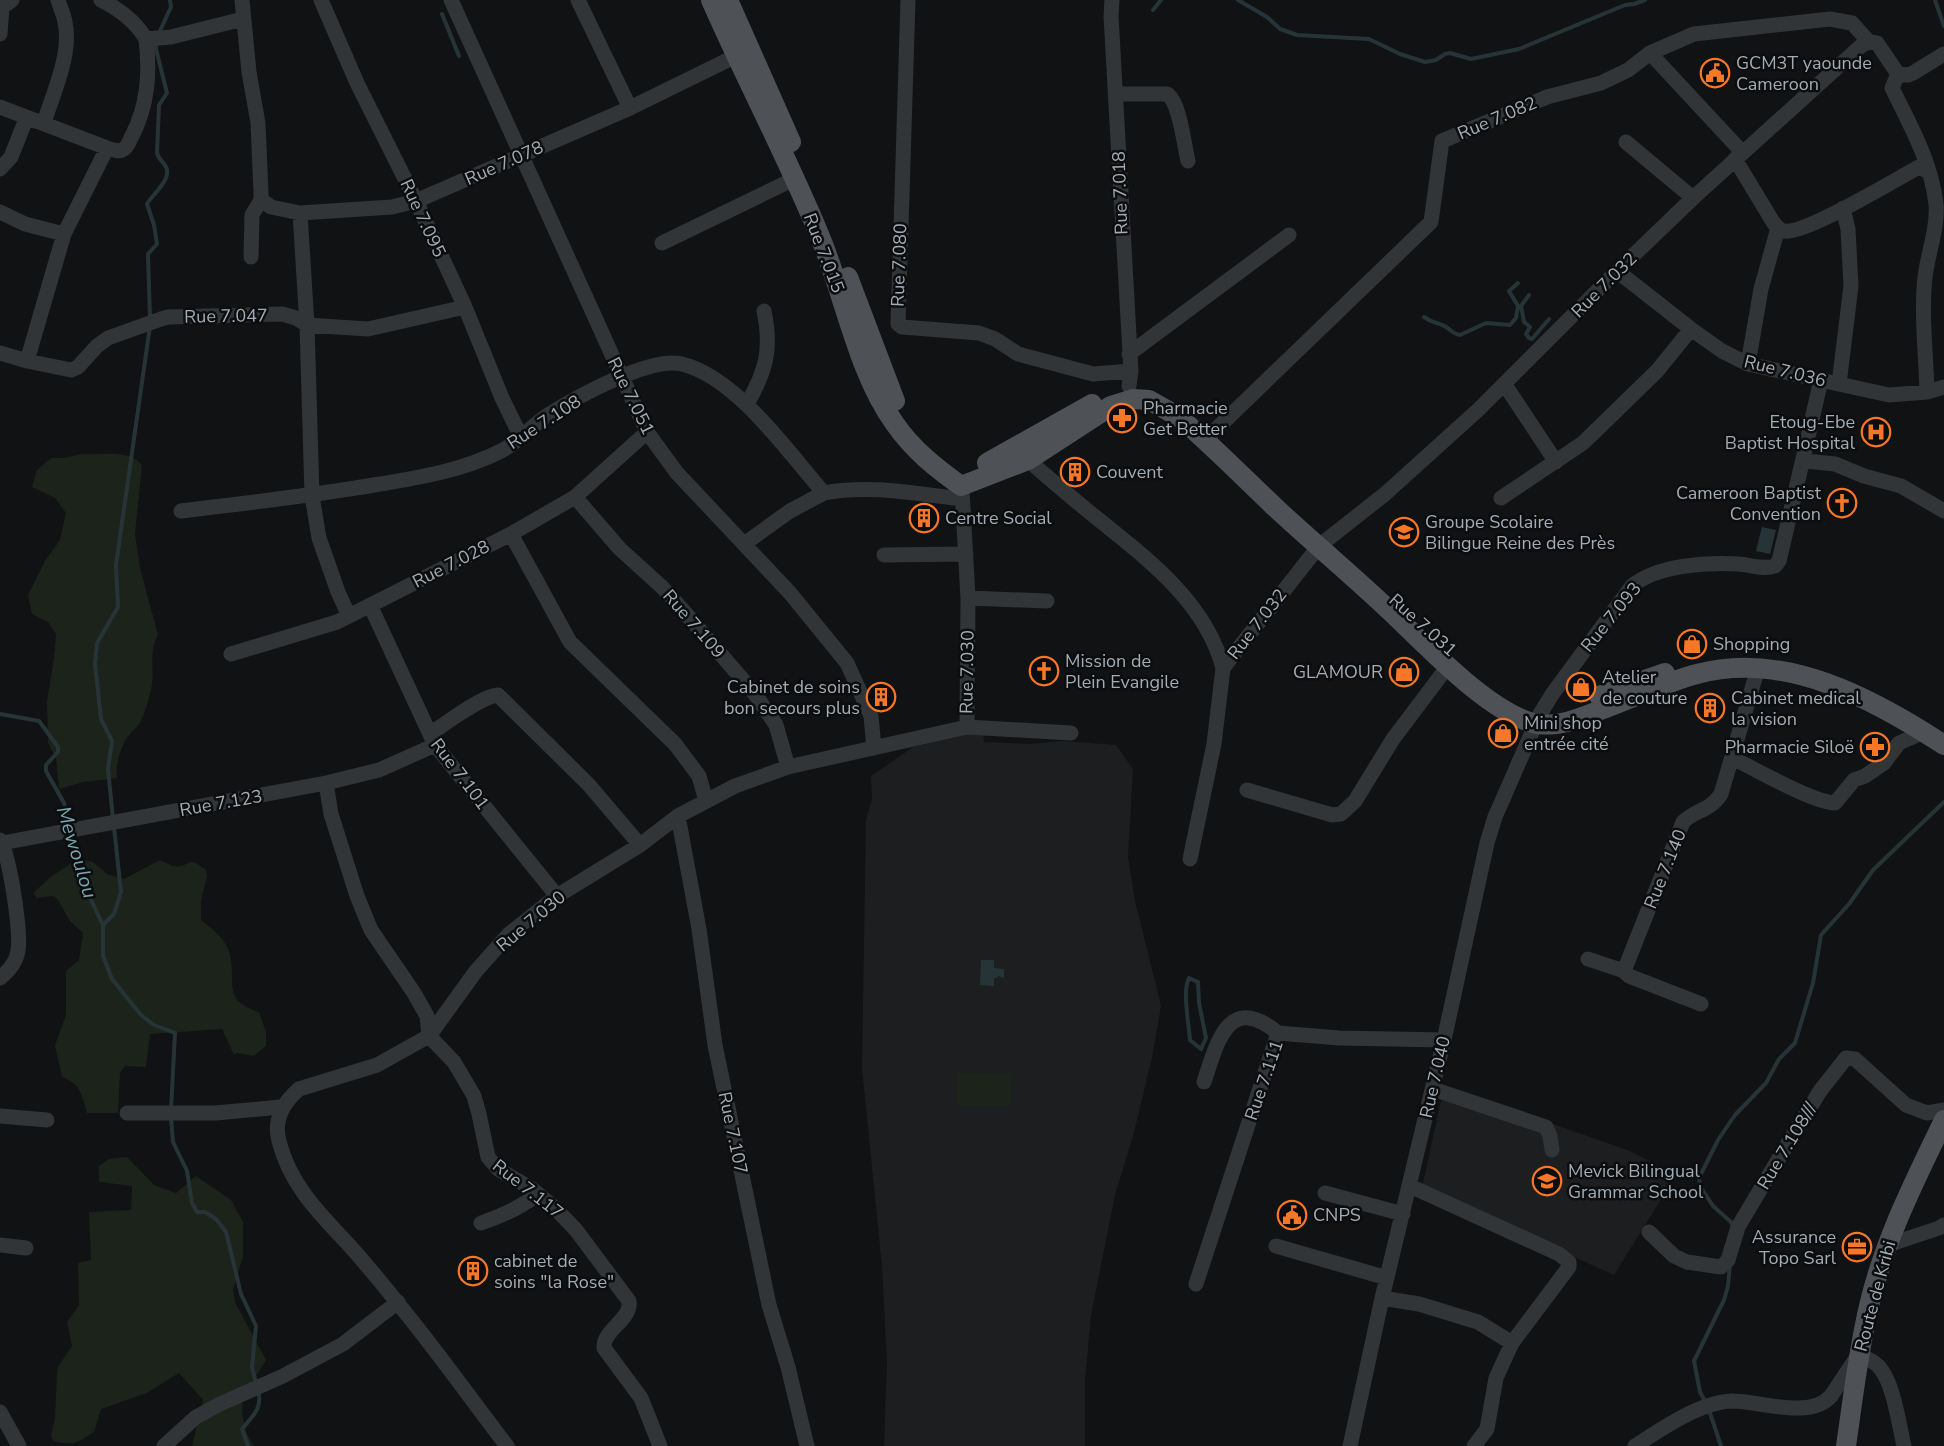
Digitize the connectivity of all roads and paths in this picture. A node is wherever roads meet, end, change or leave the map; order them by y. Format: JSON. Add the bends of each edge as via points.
{"nodes":[{"id":1,"x":12,"y":0,"type":"edge"},
{"id":2,"x":58,"y":0,"type":"edge"},
{"id":3,"x":101,"y":0,"type":"edge"},
{"id":4,"x":242,"y":0,"type":"edge"},
{"id":5,"x":321,"y":0,"type":"edge"},
{"id":6,"x":451,"y":0,"type":"edge"},
{"id":7,"x":578,"y":0,"type":"edge"},
{"id":8,"x":711,"y":0,"type":"edge"},
{"id":9,"x":728,"y":0,"type":"edge"},
{"id":10,"x":908,"y":0,"type":"edge"},
{"id":11,"x":1112,"y":0,"type":"edge"},
{"id":12,"x":243,"y":19,"type":"junction"},
{"id":13,"x":0,"y":34,"type":"edge"},
{"id":14,"x":146,"y":39,"type":"junction"},
{"id":15,"x":1869,"y":42,"type":"junction"},
{"id":16,"x":1650,"y":53,"type":"junction"},
{"id":17,"x":1944,"y":54,"type":"edge"},
{"id":18,"x":736,"y":56,"type":"junction"},
{"id":19,"x":1898,"y":74,"type":"junction"},
{"id":20,"x":1116,"y":94,"type":"junction"},
{"id":21,"x":0,"y":106,"type":"edge"},
{"id":22,"x":630,"y":108,"type":"junction"},
{"id":23,"x":44,"y":123,"type":"junction"},
{"id":24,"x":1626,"y":142,"type":"dead end"},
{"id":25,"x":107,"y":148,"type":"junction"},
{"id":26,"x":1738,"y":155,"type":"junction"},
{"id":27,"x":521,"y":156,"type":"junction"},
{"id":28,"x":1188,"y":161,"type":"dead end"},
{"id":29,"x":0,"y":169,"type":"edge"},
{"id":30,"x":1929,"y":172,"type":"junction"},
{"id":31,"x":794,"y":180,"type":"junction"},
{"id":32,"x":1693,"y":198,"type":"junction"},
{"id":33,"x":261,"y":200,"type":"junction"},
{"id":34,"x":416,"y":201,"type":"junction"},
{"id":35,"x":1843,"y":208,"type":"junction"},
{"id":36,"x":0,"y":212,"type":"edge"},
{"id":37,"x":300,"y":213,"type":"junction"},
{"id":38,"x":1778,"y":228,"type":"junction"},
{"id":39,"x":64,"y":234,"type":"junction"},
{"id":40,"x":1289,"y":235,"type":"dead end"},
{"id":41,"x":662,"y":243,"type":"dead end"},
{"id":42,"x":252,"y":257,"type":"dead end"},
{"id":43,"x":1617,"y":271,"type":"junction"},
{"id":44,"x":465,"y":307,"type":"junction"},
{"id":45,"x":764,"y":311,"type":"dead end"},
{"id":46,"x":308,"y":325,"type":"junction"},
{"id":47,"x":1691,"y":329,"type":"junction"},
{"id":48,"x":0,"y":353,"type":"edge"},
{"id":49,"x":1129,"y":354,"type":"junction"},
{"id":50,"x":27,"y":362,"type":"junction"},
{"id":51,"x":1748,"y":364,"type":"junction"},
{"id":52,"x":621,"y":377,"type":"junction"},
{"id":53,"x":1130,"y":379,"type":"junction"},
{"id":54,"x":1821,"y":380,"type":"junction"},
{"id":55,"x":1839,"y":384,"type":"junction"},
{"id":56,"x":1505,"y":385,"type":"junction"},
{"id":57,"x":1944,"y":387,"type":"edge"},
{"id":58,"x":1927,"y":392,"type":"junction"},
{"id":59,"x":747,"y":404,"type":"junction"},
{"id":60,"x":647,"y":432,"type":"junction"},
{"id":61,"x":1211,"y":434,"type":"junction"},
{"id":62,"x":521,"y":437,"type":"junction"},
{"id":63,"x":1028,"y":460,"type":"junction"},
{"id":64,"x":1557,"y":462,"type":"junction"},
{"id":65,"x":1802,"y":463,"type":"junction"},
{"id":66,"x":961,"y":486,"type":"junction"},
{"id":67,"x":824,"y":493,"type":"junction"},
{"id":68,"x":312,"y":496,"type":"junction"},
{"id":69,"x":575,"y":497,"type":"junction"},
{"id":70,"x":1501,"y":498,"type":"dead end"},
{"id":71,"x":181,"y":511,"type":"dead end"},
{"id":72,"x":1944,"y":511,"type":"edge"},
{"id":73,"x":511,"y":534,"type":"junction"},
{"id":74,"x":1324,"y":543,"type":"junction"},
{"id":75,"x":744,"y":544,"type":"junction"},
{"id":76,"x":966,"y":554,"type":"junction"},
{"id":77,"x":884,"y":555,"type":"dead end"},
{"id":78,"x":968,"y":598,"type":"junction"},
{"id":79,"x":1047,"y":601,"type":"dead end"},
{"id":80,"x":370,"y":605,"type":"junction"},
{"id":81,"x":349,"y":616,"type":"junction"},
{"id":82,"x":231,"y":654,"type":"dead end"},
{"id":83,"x":1448,"y":666,"type":"junction"},
{"id":84,"x":1223,"y":668,"type":"junction"},
{"id":85,"x":1758,"y":668,"type":"junction"},
{"id":86,"x":1538,"y":719,"type":"junction"},
{"id":87,"x":967,"y":727,"type":"junction"},
{"id":88,"x":1924,"y":732,"type":"junction"},
{"id":89,"x":1944,"y":732,"type":"edge"},
{"id":90,"x":1071,"y":733,"type":"dead end"},
{"id":91,"x":432,"y":739,"type":"junction"},
{"id":92,"x":1944,"y":745,"type":"edge"},
{"id":93,"x":874,"y":748,"type":"junction"},
{"id":94,"x":1732,"y":758,"type":"junction"},
{"id":95,"x":788,"y":767,"type":"junction"},
{"id":96,"x":326,"y":783,"type":"junction"},
{"id":97,"x":1247,"y":790,"type":"dead end"},
{"id":98,"x":706,"y":801,"type":"junction"},
{"id":99,"x":678,"y":816,"type":"junction"},
{"id":100,"x":1,"y":842,"type":"edge"},
{"id":101,"x":640,"y":844,"type":"junction"},
{"id":102,"x":1190,"y":859,"type":"dead end"},
{"id":103,"x":556,"y":896,"type":"junction"},
{"id":104,"x":1588,"y":959,"type":"dead end"},
{"id":105,"x":1624,"y":971,"type":"junction"},
{"id":106,"x":0,"y":978,"type":"edge"},
{"id":107,"x":1701,"y":1004,"type":"dead end"},
{"id":108,"x":1278,"y":1033,"type":"junction"},
{"id":109,"x":429,"y":1036,"type":"junction"},
{"id":110,"x":1444,"y":1040,"type":"junction"},
{"id":111,"x":1204,"y":1082,"type":"dead end"},
{"id":112,"x":1433,"y":1089,"type":"junction"},
{"id":113,"x":282,"y":1109,"type":"junction"},
{"id":114,"x":1944,"y":1110,"type":"edge"},
{"id":115,"x":127,"y":1113,"type":"dead end"},
{"id":116,"x":0,"y":1116,"type":"edge"},
{"id":117,"x":47,"y":1120,"type":"dead end"},
{"id":118,"x":1944,"y":1120,"type":"edge"},
{"id":119,"x":1552,"y":1150,"type":"dead end"},
{"id":120,"x":1410,"y":1186,"type":"junction"},
{"id":121,"x":1325,"y":1193,"type":"dead end"},
{"id":122,"x":538,"y":1194,"type":"junction"},
{"id":123,"x":1403,"y":1214,"type":"junction"},
{"id":124,"x":481,"y":1223,"type":"dead end"},
{"id":125,"x":1942,"y":1230,"type":"edge"},
{"id":126,"x":1649,"y":1232,"type":"dead end"},
{"id":127,"x":0,"y":1245,"type":"edge"},
{"id":128,"x":1888,"y":1245,"type":"junction"},
{"id":129,"x":1276,"y":1246,"type":"dead end"},
{"id":130,"x":26,"y":1248,"type":"dead end"},
{"id":131,"x":1387,"y":1278,"type":"junction"},
{"id":132,"x":1196,"y":1284,"type":"dead end"},
{"id":133,"x":1382,"y":1298,"type":"junction"},
{"id":134,"x":398,"y":1302,"type":"junction"},
{"id":135,"x":1512,"y":1343,"type":"junction"},
{"id":136,"x":1859,"y":1354,"type":"junction"},
{"id":137,"x":0,"y":1412,"type":"edge"},
{"id":138,"x":19,"y":1446,"type":"edge"},
{"id":139,"x":164,"y":1446,"type":"edge"},
{"id":140,"x":507,"y":1446,"type":"edge"},
{"id":141,"x":660,"y":1446,"type":"edge"},
{"id":142,"x":807,"y":1446,"type":"edge"},
{"id":143,"x":1350,"y":1446,"type":"edge"},
{"id":144,"x":1474,"y":1446,"type":"edge"},
{"id":145,"x":1635,"y":1446,"type":"edge"},
{"id":146,"x":1846,"y":1446,"type":"edge"},
{"id":147,"x":1904,"y":1446,"type":"edge"}],
"edges":[{"from":1,"to":13,"type":"street","via":[[2,7]]},
{"from":2,"to":23,"type":"street","via":[[66,23],[66,41]]},
{"from":3,"to":14,"type":"street","via":[[124,14]]},
{"from":4,"to":12,"type":"street"},
{"from":5,"to":34,"type":"street","name":"Rue 7.095"},
{"from":6,"to":27,"type":"street","name":"Rue 7.051"},
{"from":7,"to":22,"type":"street"},
{"from":8,"to":18,"type":"main road","name":"Rue 7.015"},
{"from":9,"to":66,"type":"main road","name":"Rue 7.015","via":[[832,236],[893,397],[916,435]]},
{"from":10,"to":53,"type":"street","name":"Rue 7.080","via":[[898,324],[979,333],[1018,354],[1093,374]]},
{"from":11,"to":20,"type":"street","name":"Rue 7.018"},
{"from":12,"to":14,"type":"street","via":[[171,37]]},
{"from":12,"to":33,"type":"street","via":[[258,123]]},
{"from":14,"to":25,"type":"street","via":[[147,90],[139,121],[125,148]]},
{"from":15,"to":16,"type":"street","via":[[1852,23],[1830,19],[1694,34]]},
{"from":15,"to":19,"type":"street","via":[[1877,42]]},
{"from":15,"to":26,"type":"street","name":"Rue 7.032"},
{"from":16,"to":26,"type":"street"},
{"from":16,"to":61,"type":"street","name":"Rue 7.082","via":[[1628,70],[1601,83],[1547,97],[1442,141],[1431,222]]},
{"from":17,"to":19,"type":"street","via":[[1913,74]]},
{"from":18,"to":22,"type":"street","name":"Rue 7.078"},
{"from":18,"to":31,"type":"main road","name":"Rue 7.015"},
{"from":19,"to":30,"type":"street","via":[[1892,88],[1913,128]]},
{"from":20,"to":28,"type":"street","via":[[1172,97]]},
{"from":20,"to":49,"type":"street","name":"Rue 7.018"},
{"from":21,"to":23,"type":"street"},
{"from":22,"to":27,"type":"street","name":"Rue 7.078"},
{"from":23,"to":25,"type":"street"},
{"from":23,"to":29,"type":"street","via":[[26,119],[11,157]]},
{"from":24,"to":32,"type":"street"},
{"from":25,"to":39,"type":"street"},
{"from":26,"to":32,"type":"street","name":"Rue 7.032"},
{"from":26,"to":38,"type":"street"},
{"from":27,"to":34,"type":"street","name":"Rue 7.078"},
{"from":27,"to":52,"type":"street","name":"Rue 7.051"},
{"from":30,"to":35,"type":"street","via":[[1919,167]]},
{"from":30,"to":58,"type":"street","via":[[1936,206],[1925,278]]},
{"from":31,"to":41,"type":"street"},
{"from":31,"to":66,"type":"main road","name":"Rue 7.015","via":[[886,410],[920,453]]},
{"from":32,"to":43,"type":"street","name":"Rue 7.032"},
{"from":33,"to":37,"type":"street","name":"Rue 7.078","via":[[271,207]]},
{"from":33,"to":42,"type":"street","via":[[252,215]]},
{"from":34,"to":37,"type":"street","name":"Rue 7.078","via":[[392,207]]},
{"from":34,"to":44,"type":"street","name":"Rue 7.095"},
{"from":35,"to":38,"type":"street","via":[[1806,226],[1785,231]]},
{"from":35,"to":55,"type":"street","via":[[1851,286]]},
{"from":36,"to":39,"type":"street","via":[[25,224]]},
{"from":37,"to":46,"type":"street"},
{"from":38,"to":51,"type":"street","via":[[1761,289]]},
{"from":39,"to":50,"type":"street"},
{"from":40,"to":49,"type":"street"},
{"from":43,"to":47,"type":"street","name":"Rue 7.036"},
{"from":43,"to":56,"type":"street","name":"Rue 7.032"},
{"from":44,"to":46,"type":"street","name":"Rue 7.047","via":[[368,329]]},
{"from":44,"to":62,"type":"street","name":"Rue 7.095"},
{"from":45,"to":59,"type":"street","via":[[767,362]]},
{"from":46,"to":50,"type":"street","name":"Rue 7.047","via":[[282,314],[168,317],[108,338],[71,370]]},
{"from":46,"to":68,"type":"street"},
{"from":47,"to":51,"type":"street","name":"Rue 7.036"},
{"from":47,"to":64,"type":"street","via":[[1623,405]]},
{"from":48,"to":50,"type":"street","name":"Rue 7.047"},
{"from":49,"to":53,"type":"street","name":"Rue 7.018"},
{"from":51,"to":54,"type":"street","name":"Rue 7.036"},
{"from":52,"to":59,"type":"street","name":"Rue 7.108","via":[[648,367],[680,363],[726,387]]},
{"from":52,"to":60,"type":"street","name":"Rue 7.051"},
{"from":52,"to":62,"type":"street","name":"Rue 7.108","via":[[548,416]]},
{"from":53,"to":61,"type":"main road","name":"Rue 7.031","via":[[1181,406]]},
{"from":53,"to":66,"type":"main road","via":[[1122,388],[996,460]]},
{"from":54,"to":55,"type":"street","name":"Rue 7.036"},
{"from":54,"to":65,"type":"street"},
{"from":55,"to":58,"type":"street","name":"Rue 7.036","via":[[1889,395]]},
{"from":56,"to":64,"type":"street"},
{"from":56,"to":74,"type":"street","name":"Rue 7.032","via":[[1385,494]]},
{"from":57,"to":58,"type":"street","name":"Rue 7.036"},
{"from":59,"to":67,"type":"street","name":"Rue 7.108"},
{"from":60,"to":69,"type":"street","name":"Rue 7.028"},
{"from":60,"to":75,"type":"street","name":"Rue 7.051","via":[[677,473]]},
{"from":61,"to":74,"type":"main road","name":"Rue 7.031"},
{"from":62,"to":68,"type":"street","name":"Rue 7.108","via":[[483,460],[443,472]]},
{"from":63,"to":66,"type":"main road","name":"Rue 7.031"},
{"from":63,"to":74,"type":"main road","name":"Rue 7.031","via":[[1111,406],[1133,399],[1149,400],[1179,417]]},
{"from":63,"to":84,"type":"street","via":[[1170,581],[1211,634]]},
{"from":64,"to":70,"type":"street"},
{"from":65,"to":72,"type":"street","via":[[1835,464],[1900,486]]},
{"from":65,"to":86,"type":"street","name":"Rue 7.093","via":[[1775,566],[1696,565],[1641,578],[1553,693]]},
{"from":66,"to":67,"type":"street","via":[[841,489]]},
{"from":66,"to":76,"type":"street","name":"Rue 7.030"},
{"from":67,"to":75,"type":"street","via":[[790,511]]},
{"from":68,"to":71,"type":"street","name":"Rue 7.108"},
{"from":68,"to":81,"type":"street","via":[[320,538]]},
{"from":69,"to":73,"type":"street","name":"Rue 7.028"},
{"from":69,"to":95,"type":"street","name":"Rue 7.109","via":[[620,549],[662,587],[755,694],[776,725]]},
{"from":73,"to":80,"type":"street","name":"Rue 7.028"},
{"from":73,"to":98,"type":"street","via":[[570,642],[675,744],[699,776]]},
{"from":74,"to":83,"type":"main road","name":"Rue 7.031"},
{"from":74,"to":84,"type":"street","name":"Rue 7.032"},
{"from":74,"to":86,"type":"main road","name":"Rue 7.031","via":[[1485,681]]},
{"from":75,"to":93,"type":"street","name":"Rue 7.051","via":[[814,620],[847,663],[871,716]]},
{"from":76,"to":77,"type":"street"},
{"from":76,"to":78,"type":"street","name":"Rue 7.030"},
{"from":78,"to":79,"type":"street"},
{"from":78,"to":87,"type":"street","name":"Rue 7.030"},
{"from":80,"to":81,"type":"street","name":"Rue 7.028"},
{"from":80,"to":91,"type":"street","name":"Rue 7.101"},
{"from":81,"to":82,"type":"street","name":"Rue 7.028"},
{"from":83,"to":86,"type":"main road","name":"Rue 7.031","via":[[1502,708],[1522,719]]},
{"from":83,"to":97,"type":"street","via":[[1393,739],[1355,801],[1341,814],[1332,815]]},
{"from":84,"to":102,"type":"street","name":"Rue 7.032","via":[[1214,744]]},
{"from":85,"to":86,"type":"main road","name":"Rue 7.031","via":[[1698,674],[1565,722]]},
{"from":85,"to":88,"type":"main road","name":"Rue 7.031","via":[[1791,673],[1857,695]]},
{"from":85,"to":94,"type":"street","name":"Rue 7.140"},
{"from":86,"to":89,"type":"main road","via":[[1664,673],[1736,658],[1806,667],[1838,678],[1863,687]]},
{"from":86,"to":110,"type":"street","name":"Rue 7.040","via":[[1487,843]]},
{"from":87,"to":90,"type":"street"},
{"from":87,"to":93,"type":"street","name":"Rue 7.030"},
{"from":88,"to":92,"type":"main road","name":"Rue 7.031"},
{"from":88,"to":94,"type":"street","via":[[1899,743],[1884,763],[1854,780],[1835,802],[1813,797]]},
{"from":91,"to":96,"type":"street","name":"Rue 7.123","via":[[379,770]]},
{"from":91,"to":101,"type":"street","name":"Rue 7.123","via":[[470,708],[498,695],[589,784]]},
{"from":91,"to":103,"type":"street","name":"Rue 7.101"},
{"from":93,"to":95,"type":"street","name":"Rue 7.030"},
{"from":94,"to":105,"type":"street","name":"Rue 7.140","via":[[1714,805],[1683,822]]},
{"from":95,"to":98,"type":"street","name":"Rue 7.030"},
{"from":96,"to":100,"type":"street","name":"Rue 7.123"},
{"from":96,"to":109,"type":"street","via":[[331,814],[357,896],[371,930],[427,1016]]},
{"from":98,"to":99,"type":"street","name":"Rue 7.030"},
{"from":99,"to":101,"type":"street","name":"Rue 7.030"},
{"from":99,"to":142,"type":"street","name":"Rue 7.107","via":[[715,1045],[769,1305]]},
{"from":100,"to":106,"type":"street","via":[[8,862],[19,938],[11,967]]},
{"from":101,"to":103,"type":"street","name":"Rue 7.030"},
{"from":103,"to":109,"type":"street","name":"Rue 7.030","via":[[509,934],[476,971]]},
{"from":104,"to":105,"type":"street"},
{"from":105,"to":107,"type":"street"},
{"from":108,"to":110,"type":"street","name":"Rue 7.111"},
{"from":108,"to":111,"type":"street","via":[[1258,1020],[1236,1019],[1222,1034]]},
{"from":108,"to":132,"type":"street","name":"Rue 7.111"},
{"from":109,"to":113,"type":"street","name":"Rue 7.030","via":[[377,1065],[299,1089]]},
{"from":109,"to":122,"type":"street","name":"Rue 7.117","via":[[454,1062],[474,1096],[488,1157],[498,1169]]},
{"from":110,"to":112,"type":"street","name":"Rue 7.040"},
{"from":112,"to":119,"type":"street","via":[[1546,1127]]},
{"from":112,"to":120,"type":"street","name":"Rue 7.040"},
{"from":113,"to":115,"type":"street"},
{"from":113,"to":134,"type":"street","via":[[277,1124],[278,1140],[293,1177],[317,1212]]},
{"from":114,"to":126,"type":"street","name":"Rue 7.108///","via":[[1927,1113],[1906,1105],[1855,1059],[1846,1059],[1820,1091],[1787,1145],[1738,1227],[1728,1260],[1721,1267],[1674,1256]]},
{"from":116,"to":117,"type":"street"},
{"from":118,"to":128,"type":"main road","name":"Route de Kribi"},
{"from":120,"to":123,"type":"street","name":"Rue 7.040"},
{"from":120,"to":135,"type":"street","via":[[1569,1262]]},
{"from":121,"to":123,"type":"street"},
{"from":122,"to":124,"type":"street","via":[[504,1215]]},
{"from":122,"to":141,"type":"street","name":"Rue 7.117","via":[[576,1230],[629,1301],[629,1310],[605,1338],[604,1348],[641,1398]]},
{"from":123,"to":131,"type":"street","name":"Rue 7.040"},
{"from":125,"to":128,"type":"street"},
{"from":127,"to":130,"type":"street"},
{"from":128,"to":136,"type":"main road","name":"Route de Kribi"},
{"from":129,"to":131,"type":"street"},
{"from":131,"to":133,"type":"street","name":"Rue 7.040"},
{"from":133,"to":135,"type":"street","via":[[1419,1304],[1478,1322]]},
{"from":133,"to":143,"type":"street","name":"Rue 7.040"},
{"from":134,"to":139,"type":"street","via":[[343,1344],[205,1412]]},
{"from":134,"to":140,"type":"street"},
{"from":135,"to":144,"type":"street","via":[[1496,1378],[1487,1429]]},
{"from":136,"to":145,"type":"street","via":[[1831,1396],[1817,1406],[1778,1407],[1732,1401],[1713,1404]]},
{"from":136,"to":146,"type":"main road","name":"Route de Kribi"},
{"from":136,"to":147,"type":"street","via":[[1877,1365],[1885,1377]]},
{"from":137,"to":138,"type":"street"}]}
